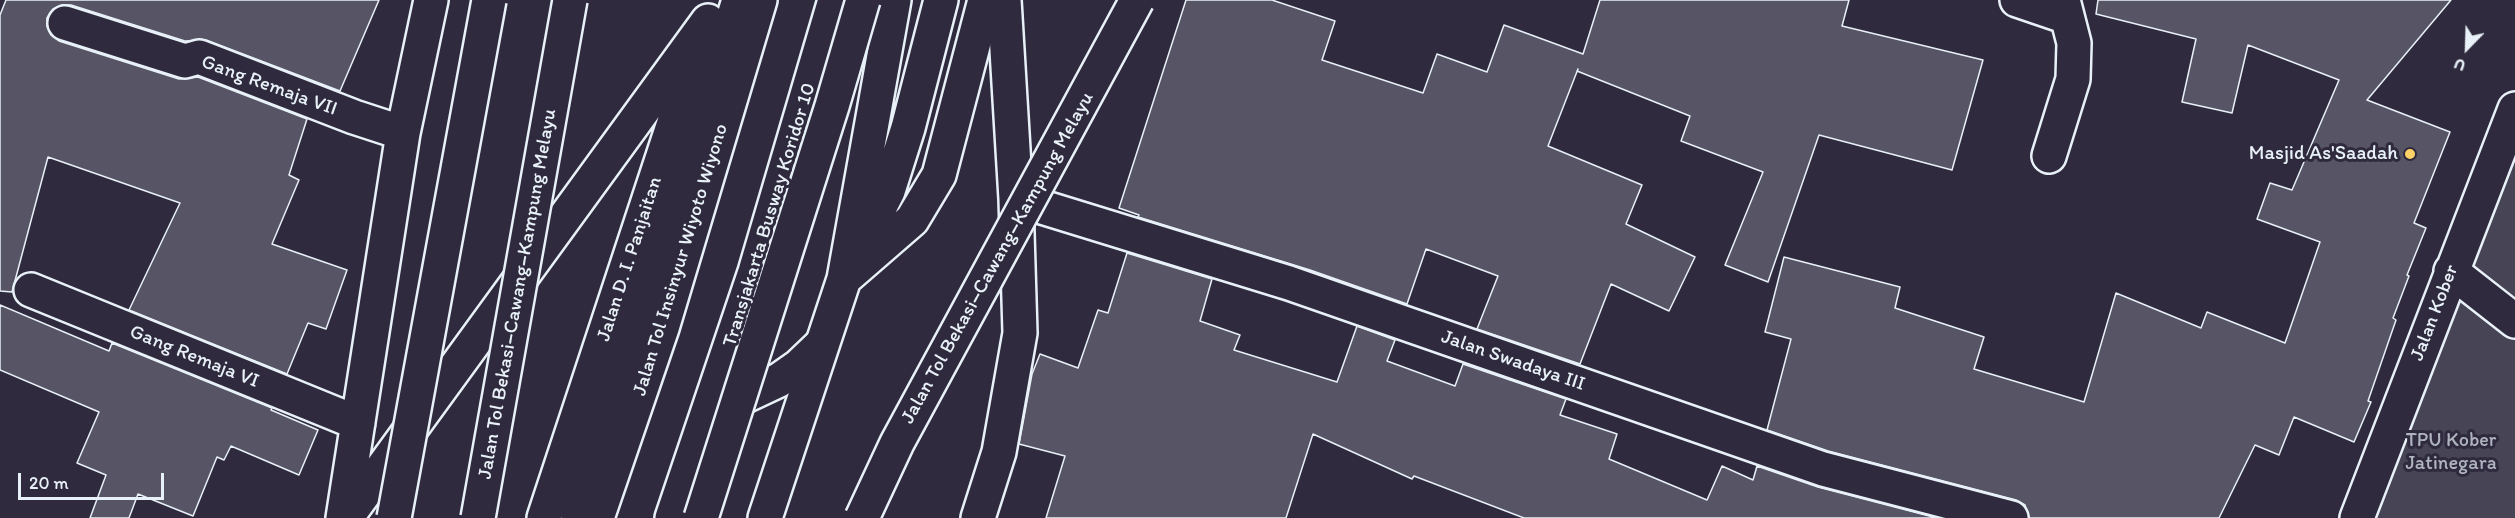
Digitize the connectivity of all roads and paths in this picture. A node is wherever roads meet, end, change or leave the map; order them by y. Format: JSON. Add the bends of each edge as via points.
{"nodes":[{"id":1,"x":431,"y":0,"type":"edge"},
{"id":2,"x":489,"y":0,"type":"edge"},
{"id":3,"x":570,"y":0,"type":"edge"},
{"id":4,"x":739,"y":0,"type":"edge"},
{"id":5,"x":760,"y":0,"type":"edge"},
{"id":6,"x":835,"y":0,"type":"edge"},
{"id":7,"x":863,"y":0,"type":"edge"},
{"id":8,"x":894,"y":0,"type":"edge"},
{"id":9,"x":941,"y":0,"type":"edge"},
{"id":10,"x":985,"y":0,"type":"edge"},
{"id":11,"x":1004,"y":0,"type":"edge"},
{"id":12,"x":1137,"y":0,"type":"edge"},
{"id":13,"x":2017,"y":0,"type":"edge"},
{"id":14,"x":2065,"y":9,"type":"edge"},
{"id":15,"x":711,"y":10,"type":"edge"},
{"id":16,"x":65,"y":22,"type":"dead end"},
{"id":17,"x":2515,"y":109,"type":"edge"},
{"id":18,"x":403,"y":133,"type":"junction"},
{"id":19,"x":2049,"y":156,"type":"dead end"},
{"id":20,"x":1016,"y":199,"type":"junction"},
{"id":21,"x":2451,"y":271,"type":"junction"},
{"id":22,"x":844,"y":279,"type":"junction"},
{"id":23,"x":31,"y":290,"type":"dead end"},
{"id":24,"x":2515,"y":321,"type":"edge"},
{"id":25,"x":821,"y":345,"type":"junction"},
{"id":26,"x":358,"y":423,"type":"junction"},
{"id":27,"x":702,"y":429,"type":"junction"},
{"id":28,"x":345,"y":518,"type":"edge"},
{"id":29,"x":394,"y":518,"type":"edge"},
{"id":30,"x":478,"y":518,"type":"edge"},
{"id":31,"x":544,"y":518,"type":"edge"},
{"id":32,"x":578,"y":518,"type":"edge"},
{"id":33,"x":597,"y":518,"type":"edge"},
{"id":34,"x":672,"y":518,"type":"edge"},
{"id":35,"x":701,"y":518,"type":"edge"},
{"id":36,"x":765,"y":518,"type":"edge"},
{"id":37,"x":862,"y":518,"type":"edge"},
{"id":38,"x":978,"y":518,"type":"edge"},
{"id":39,"x":2011,"y":518,"type":"edge"},
{"id":40,"x":2357,"y":518,"type":"edge"}],
"edges":[{"from":1,"to":18,"type":"main road"},
{"from":2,"to":29,"type":"main road","bridge":true},
{"from":3,"to":30,"type":"main road","name":"Jalan Tol Bekasi–Cawang–Kampung Melayu","bridge":true},
{"from":4,"to":32,"type":"main road"},
{"from":5,"to":33,"type":"main road","name":"Jalan Tol Insinyur Wiyoto Wiyono","via":[[662,328]]},
{"from":6,"to":27,"type":"main road","name":"Transjakarta Busway Koridor 10","via":[[755,272]]},
{"from":7,"to":35,"type":"main road","bridge":true},
{"from":8,"to":22,"type":"main road"},
{"from":9,"to":22,"type":"main road","via":[[888,191]]},
{"from":10,"to":22,"type":"main road","via":[[939,175],[912,220]]},
{"from":11,"to":20,"type":"main road"},
{"from":12,"to":37,"type":"main road","name":"Jalan Tol Bekasi–Cawang–Kampung Melayu","bridge":true,"via":[[897,443]]},
{"from":13,"to":14,"type":"main road"},
{"from":14,"to":19,"type":"main road","via":[[2074,44],[2073,79]]},
{"from":15,"to":28,"type":"main road"},
{"from":15,"to":31,"type":"main road","name":"Jalan D. I. Panjaitan"},
{"from":16,"to":18,"type":"main road","name":"Gang Remaja VII","via":[[185,61],[198,57]]},
{"from":17,"to":21,"type":"main road","name":"Jalan Kober"},
{"from":18,"to":26,"type":"main road"},
{"from":20,"to":38,"type":"main road","via":[[1020,333],[999,452]]},
{"from":20,"to":39,"type":"main road","name":"Jalan Swadaya III","via":[[1300,286],[1823,469]]},
{"from":21,"to":24,"type":"main road"},
{"from":21,"to":40,"type":"main road","name":"Jalan Kober"},
{"from":22,"to":25,"type":"main road"},
{"from":23,"to":26,"type":"main road","name":"Gang Remaja VI"},
{"from":25,"to":27,"type":"main road","via":[[779,380],[745,396]]},
{"from":25,"to":36,"type":"main road"},
{"from":26,"to":28,"type":"main road"},
{"from":27,"to":34,"type":"main road","name":"Transjakarta Busway Koridor 10"}]}
